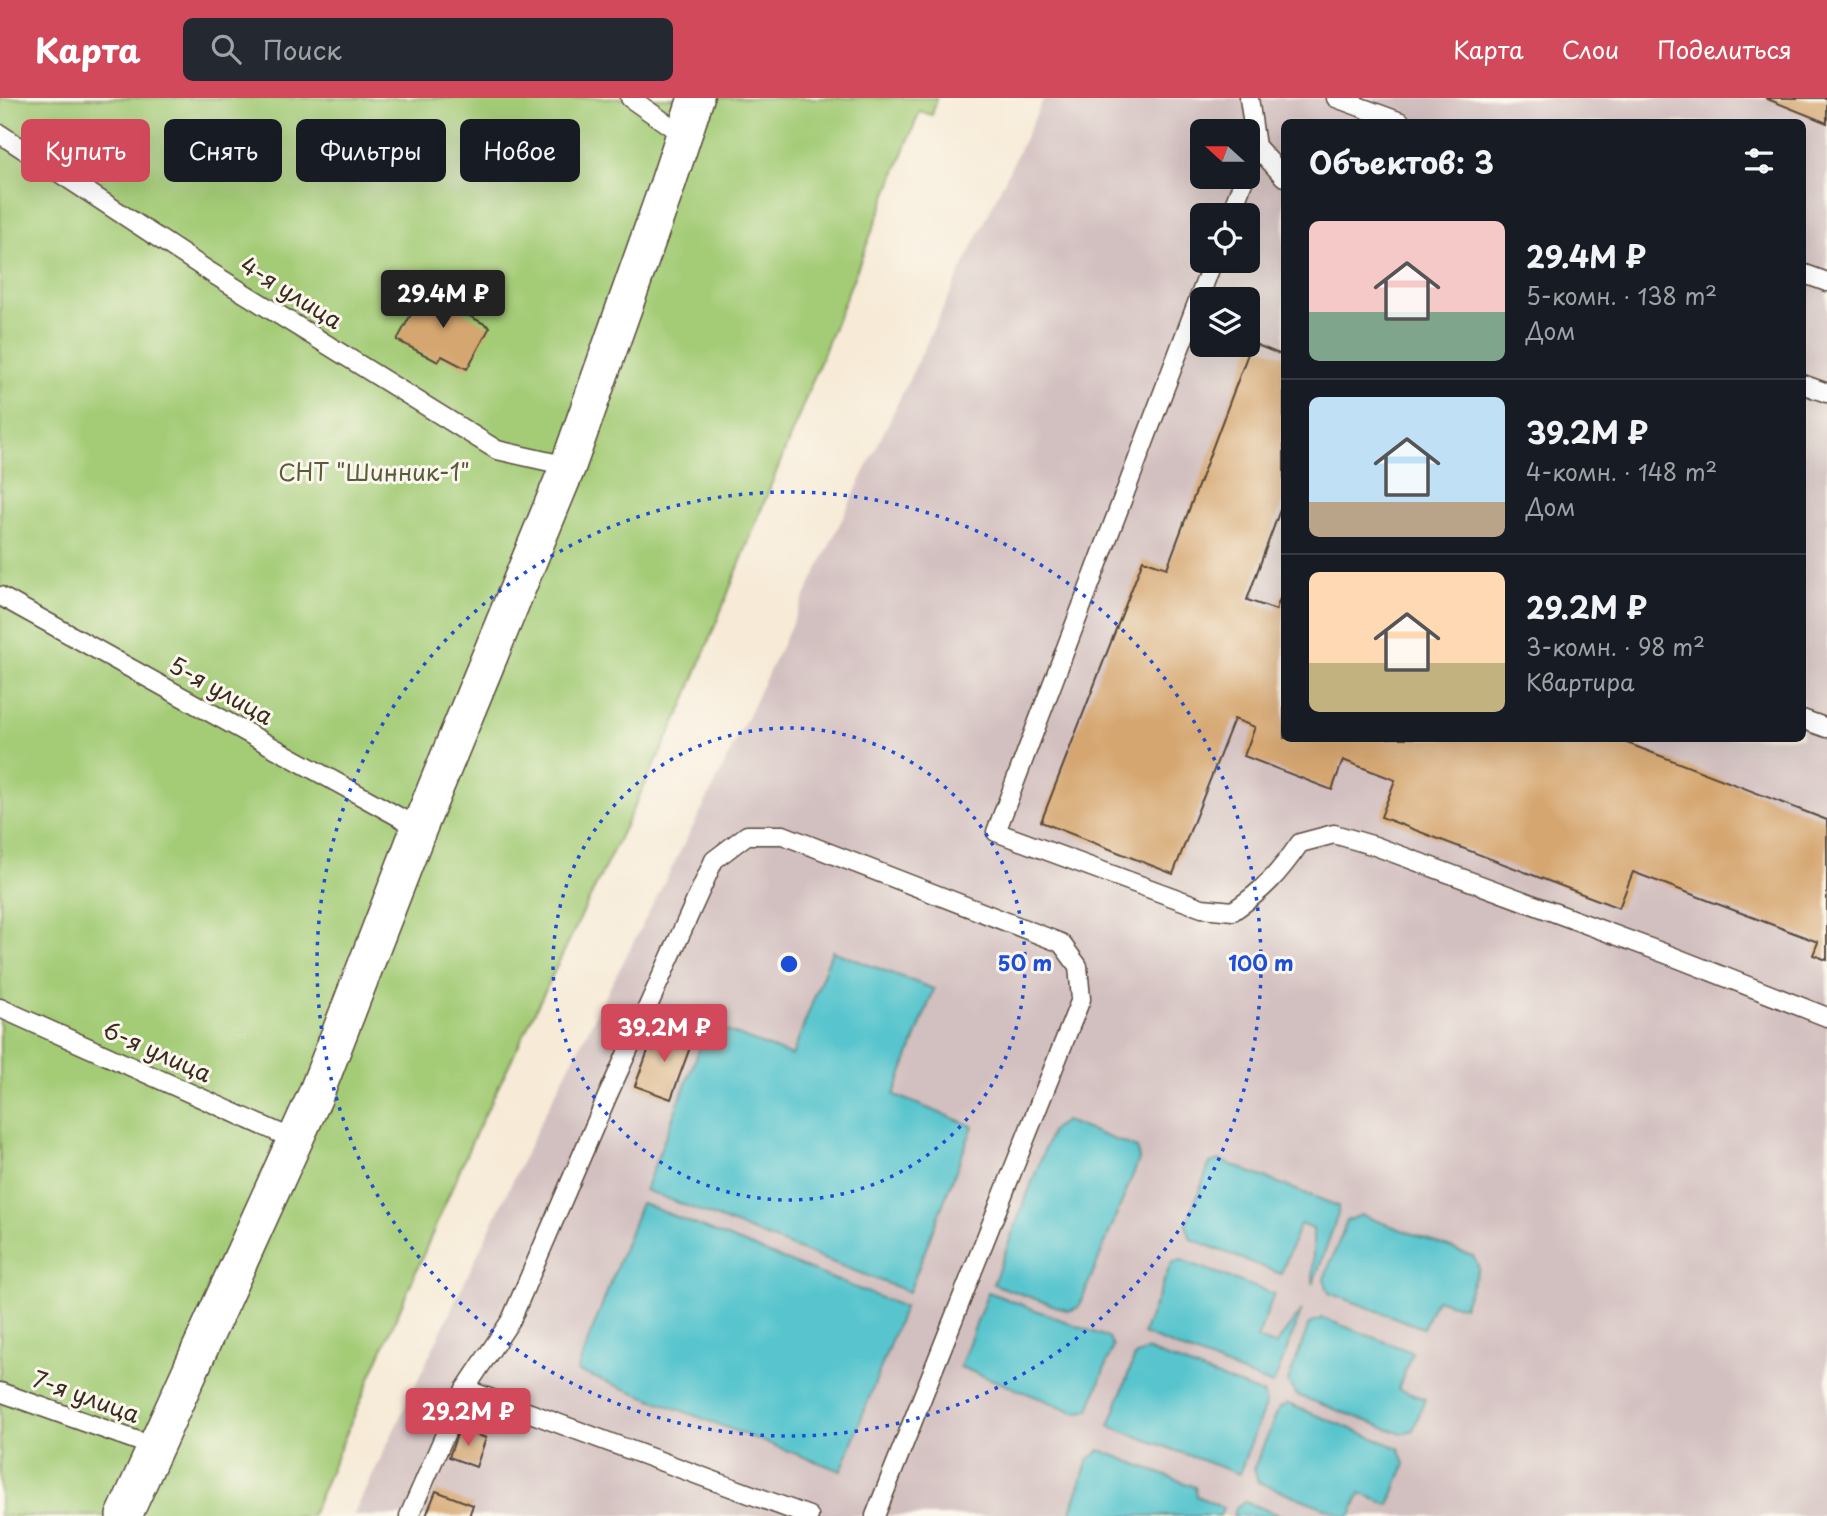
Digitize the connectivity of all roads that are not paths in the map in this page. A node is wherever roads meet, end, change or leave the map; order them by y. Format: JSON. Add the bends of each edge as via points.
{"nodes":[{"id":1,"x":630,"y":98,"type":"edge"},
{"id":2,"x":696,"y":98,"type":"edge"},
{"id":3,"x":1249,"y":98,"type":"edge"},
{"id":4,"x":1336,"y":98,"type":"edge"},
{"id":5,"x":1252,"y":119,"type":"edge"},
{"id":6,"x":1393,"y":119,"type":"edge"},
{"id":7,"x":0,"y":134,"type":"edge"},
{"id":8,"x":684,"y":135,"type":"junction"},
{"id":9,"x":1260,"y":150,"type":"edge"},
{"id":10,"x":1281,"y":174,"type":"edge"},
{"id":11,"x":1208,"y":273,"type":"edge"},
{"id":12,"x":1806,"y":274,"type":"edge"},
{"id":13,"x":1827,"y":282,"type":"edge"},
{"id":14,"x":1806,"y":385,"type":"edge"},
{"id":15,"x":1827,"y":393,"type":"edge"},
{"id":16,"x":568,"y":466,"type":"junction"},
{"id":17,"x":0,"y":596,"type":"edge"},
{"id":18,"x":1806,"y":720,"type":"edge"},
{"id":19,"x":1827,"y":728,"type":"edge"},
{"id":20,"x":419,"y":828,"type":"junction"},
{"id":21,"x":0,"y":1008,"type":"edge"},
{"id":22,"x":1827,"y":1017,"type":"edge"},
{"id":23,"x":295,"y":1140,"type":"junction"},
{"id":24,"x":465,"y":1389,"type":"junction"},
{"id":25,"x":0,"y":1392,"type":"edge"},
{"id":26,"x":155,"y":1447,"type":"junction"},
{"id":27,"x":124,"y":1516,"type":"edge"},
{"id":28,"x":409,"y":1516,"type":"edge"},
{"id":29,"x":809,"y":1516,"type":"edge"},
{"id":30,"x":875,"y":1516,"type":"edge"}],
"edges":[{"from":1,"to":8,"type":"lane"},
{"from":2,"to":8,"type":"street"},
{"from":3,"to":5,"type":"lane"},
{"from":4,"to":6,"type":"lane"},
{"from":7,"to":16,"type":"lane","name":"4-я улица","via":[[497,450]]},
{"from":8,"to":16,"type":"street"},
{"from":9,"to":10,"type":"lane"},
{"from":11,"to":22,"type":"lane","via":[[996,832],[1202,908],[1233,911],[1257,895],[1300,842],[1334,834]]},
{"from":12,"to":13,"type":"lane"},
{"from":14,"to":15,"type":"lane"},
{"from":16,"to":20,"type":"street"},
{"from":17,"to":20,"type":"lane","name":"5-я улица"},
{"from":18,"to":19,"type":"lane"},
{"from":20,"to":23,"type":"street"},
{"from":21,"to":23,"type":"lane","name":"6-я улица"},
{"from":23,"to":26,"type":"street"},
{"from":24,"to":28,"type":"lane"},
{"from":24,"to":29,"type":"lane"},
{"from":24,"to":30,"type":"lane","via":[[511,1320],[714,860],[747,835],[783,835],[1060,943],[1078,966],[1081,999]]},
{"from":25,"to":26,"type":"lane","name":"7-я улица"},
{"from":26,"to":27,"type":"street"}]}
